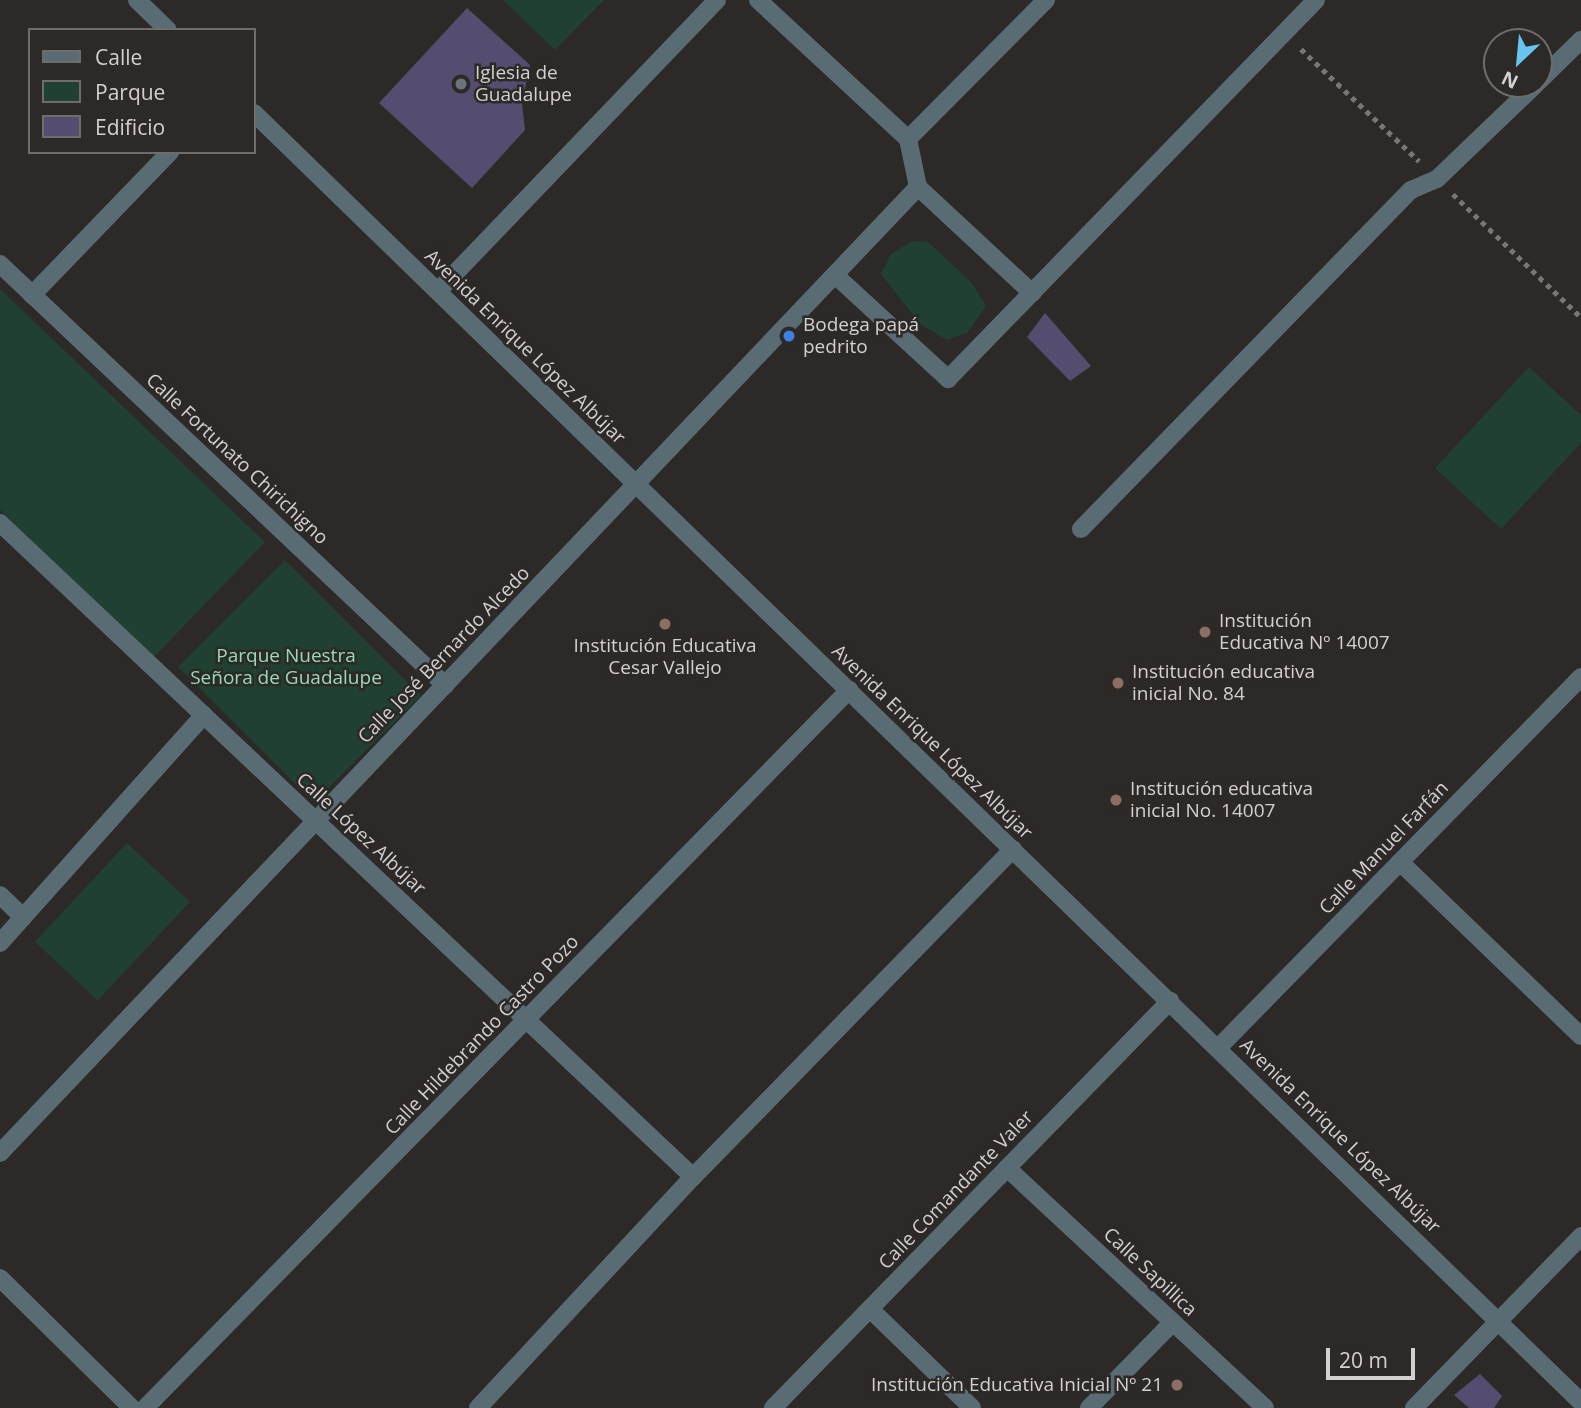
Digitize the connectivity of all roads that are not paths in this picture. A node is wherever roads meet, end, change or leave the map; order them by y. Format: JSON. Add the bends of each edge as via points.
{"nodes":[{"id":1,"x":717,"y":0,"type":"edge"},
{"id":2,"x":758,"y":0,"type":"edge"},
{"id":3,"x":1046,"y":0,"type":"edge"},
{"id":4,"x":1316,"y":0,"type":"edge"},
{"id":5,"x":148,"y":3,"type":"edge"},
{"id":6,"x":167,"y":28,"type":"edge"},
{"id":7,"x":1581,"y":40,"type":"edge"},
{"id":8,"x":1553,"y":67,"type":"edge"},
{"id":9,"x":1521,"y":98,"type":"edge"},
{"id":10,"x":256,"y":115,"type":"edge"},
{"id":11,"x":908,"y":139,"type":"junction"},
{"id":12,"x":168,"y":154,"type":"edge"},
{"id":13,"x":918,"y":187,"type":"junction"},
{"id":14,"x":0,"y":264,"type":"edge"},
{"id":15,"x":835,"y":275,"type":"junction"},
{"id":16,"x":438,"y":291,"type":"junction"},
{"id":17,"x":1031,"y":293,"type":"junction"},
{"id":18,"x":32,"y":295,"type":"junction"},
{"id":19,"x":636,"y":484,"type":"junction"},
{"id":20,"x":0,"y":523,"type":"edge"},
{"id":21,"x":1080,"y":529,"type":"dead end"},
{"id":22,"x":1581,"y":677,"type":"edge"},
{"id":23,"x":445,"y":685,"type":"junction"},
{"id":24,"x":849,"y":690,"type":"junction"},
{"id":25,"x":204,"y":715,"type":"junction"},
{"id":26,"x":316,"y":821,"type":"junction"},
{"id":27,"x":1013,"y":849,"type":"junction"},
{"id":28,"x":1400,"y":862,"type":"junction"},
{"id":29,"x":0,"y":895,"type":"edge"},
{"id":30,"x":23,"y":917,"type":"junction"},
{"id":31,"x":0,"y":943,"type":"edge"},
{"id":32,"x":1170,"y":1000,"type":"junction"},
{"id":33,"x":526,"y":1020,"type":"junction"},
{"id":34,"x":1580,"y":1033,"type":"edge"},
{"id":35,"x":1218,"y":1048,"type":"junction"},
{"id":36,"x":0,"y":1153,"type":"edge"},
{"id":37,"x":1007,"y":1168,"type":"junction"},
{"id":38,"x":693,"y":1177,"type":"junction"},
{"id":39,"x":1581,"y":1236,"type":"edge"},
{"id":40,"x":0,"y":1278,"type":"edge"},
{"id":41,"x":870,"y":1309,"type":"junction"},
{"id":42,"x":1499,"y":1321,"type":"junction"},
{"id":43,"x":1173,"y":1322,"type":"junction"},
{"id":44,"x":1581,"y":1402,"type":"edge"},
{"id":45,"x":132,"y":1408,"type":"edge"},
{"id":46,"x":145,"y":1408,"type":"edge"},
{"id":47,"x":478,"y":1408,"type":"edge"},
{"id":48,"x":773,"y":1408,"type":"edge"},
{"id":49,"x":972,"y":1408,"type":"edge"},
{"id":50,"x":1089,"y":1408,"type":"edge"},
{"id":51,"x":1265,"y":1408,"type":"edge"},
{"id":52,"x":1414,"y":1408,"type":"edge"}],
"edges":[{"from":1,"to":16,"type":"street"},
{"from":2,"to":11,"type":"street"},
{"from":3,"to":11,"type":"street"},
{"from":4,"to":17,"type":"street"},
{"from":5,"to":6,"type":"street"},
{"from":7,"to":8,"type":"street"},
{"from":9,"to":21,"type":"street","via":[[1437,179],[1411,190]]},
{"from":10,"to":16,"type":"street","name":"Avenida Enrique López Albújar"},
{"from":11,"to":13,"type":"street"},
{"from":12,"to":18,"type":"street"},
{"from":13,"to":15,"type":"street","name":"Calle José Bernardo Alcedo"},
{"from":13,"to":17,"type":"street"},
{"from":14,"to":18,"type":"street","name":"Calle Fortunato Chirichigno"},
{"from":15,"to":17,"type":"street","via":[[948,379]]},
{"from":15,"to":19,"type":"street","name":"Calle José Bernardo Alcedo"},
{"from":16,"to":19,"type":"street","name":"Avenida Enrique López Albújar"},
{"from":18,"to":23,"type":"street","name":"Calle Fortunato Chirichigno"},
{"from":19,"to":23,"type":"street","name":"Calle José Bernardo Alcedo"},
{"from":19,"to":24,"type":"street","name":"Avenida Enrique López Albújar"},
{"from":20,"to":25,"type":"street","name":"Calle López Albújar"},
{"from":22,"to":28,"type":"street","name":"Calle Manuel Farfán"},
{"from":23,"to":26,"type":"street","name":"Calle José Bernardo Alcedo"},
{"from":24,"to":27,"type":"street","name":"Avenida Enrique López Albújar"},
{"from":24,"to":33,"type":"street","name":"Calle Hildebrando Castro Pozo"},
{"from":25,"to":26,"type":"street","name":"Calle López Albújar"},
{"from":25,"to":30,"type":"street"},
{"from":26,"to":33,"type":"street","name":"Calle López Albújar"},
{"from":26,"to":36,"type":"street","name":"Calle José Bernardo Alcedo"},
{"from":27,"to":32,"type":"street","name":"Avenida Enrique López Albújar"},
{"from":27,"to":38,"type":"street"},
{"from":28,"to":34,"type":"street"},
{"from":28,"to":35,"type":"street","name":"Calle Manuel Farfán"},
{"from":29,"to":30,"type":"street"},
{"from":30,"to":31,"type":"street"},
{"from":32,"to":35,"type":"street","name":"Avenida Enrique López Albújar"},
{"from":32,"to":37,"type":"street","name":"Calle Comandante Valer"},
{"from":33,"to":38,"type":"street","name":"Calle López Albújar"},
{"from":33,"to":46,"type":"street","name":"Calle Hildebrando Castro Pozo"},
{"from":35,"to":42,"type":"street","name":"Avenida Enrique López Albújar"},
{"from":37,"to":41,"type":"street","name":"Calle Comandante Valer"},
{"from":37,"to":43,"type":"street","name":"Calle Sapillica"},
{"from":38,"to":47,"type":"street"},
{"from":39,"to":42,"type":"street"},
{"from":40,"to":45,"type":"street"},
{"from":41,"to":48,"type":"street","name":"Calle Comandante Valer"},
{"from":41,"to":49,"type":"street"},
{"from":42,"to":44,"type":"street","name":"Avenida Enrique López Albújar"},
{"from":42,"to":52,"type":"street"},
{"from":43,"to":50,"type":"street"},
{"from":43,"to":51,"type":"street","name":"Calle Sapillica"}]}
